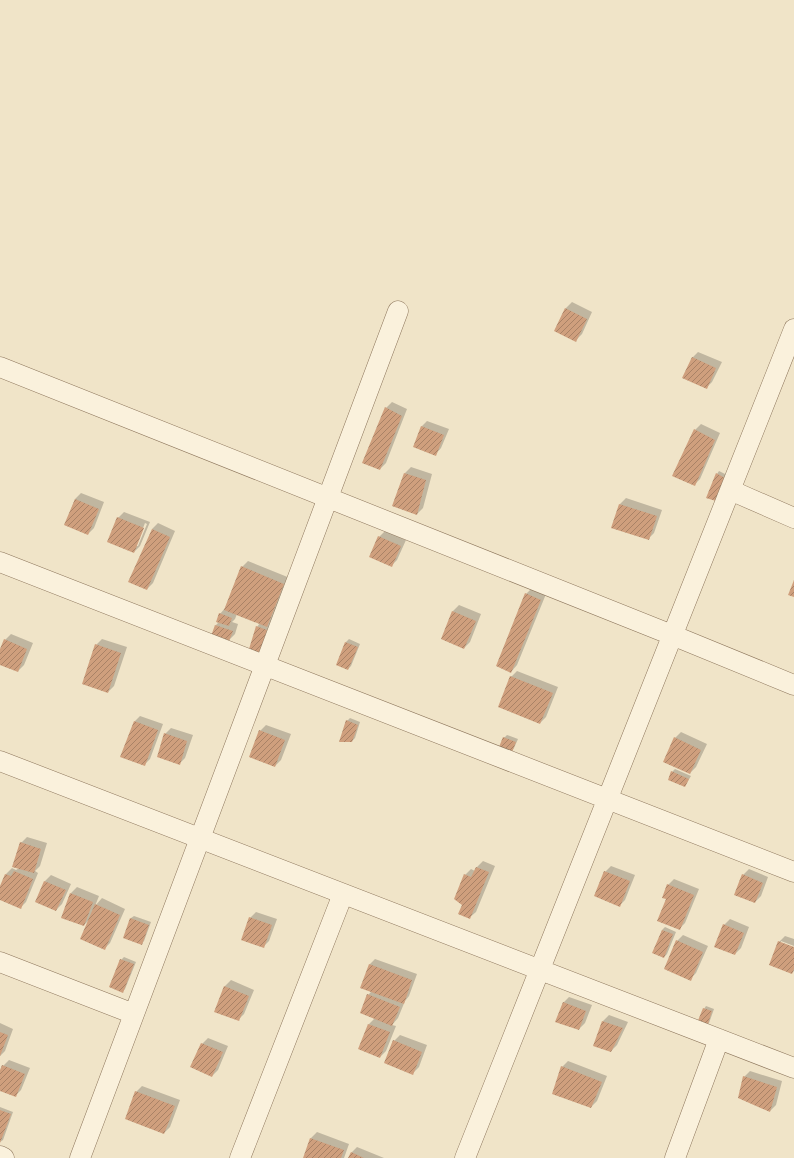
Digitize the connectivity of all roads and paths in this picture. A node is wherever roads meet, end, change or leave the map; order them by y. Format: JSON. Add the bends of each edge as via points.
{"nodes":[{"id":1,"x":398,"y":311,"type":"dead end"},
{"id":2,"x":794,"y":329,"type":"edge"},
{"id":3,"x":0,"y":367,"type":"edge"},
{"id":4,"x":730,"y":490,"type":"junction"},
{"id":5,"x":328,"y":498,"type":"junction"},
{"id":6,"x":794,"y":518,"type":"edge"},
{"id":7,"x":0,"y":562,"type":"edge"},
{"id":8,"x":672,"y":635,"type":"junction"},
{"id":9,"x":265,"y":665,"type":"junction"},
{"id":10,"x":794,"y":685,"type":"edge"},
{"id":11,"x":0,"y":761,"type":"edge"},
{"id":12,"x":607,"y":799,"type":"junction"},
{"id":13,"x":200,"y":839,"type":"junction"},
{"id":14,"x":794,"y":872,"type":"edge"},
{"id":15,"x":343,"y":894,"type":"junction"},
{"id":16,"x":0,"y":962,"type":"edge"},
{"id":17,"x":539,"y":970,"type":"junction"},
{"id":18,"x":134,"y":1014,"type":"junction"},
{"id":19,"x":719,"y":1039,"type":"junction"},
{"id":20,"x":794,"y":1068,"type":"edge"},
{"id":21,"x":0,"y":1156,"type":"edge"},
{"id":22,"x":4,"y":1158,"type":"edge"},
{"id":23,"x":80,"y":1158,"type":"edge"},
{"id":24,"x":240,"y":1158,"type":"edge"},
{"id":25,"x":464,"y":1158,"type":"edge"},
{"id":26,"x":675,"y":1158,"type":"edge"}],
"edges":[{"from":1,"to":5,"type":"street"},
{"from":2,"to":4,"type":"street"},
{"from":3,"to":5,"type":"street"},
{"from":4,"to":6,"type":"street"},
{"from":4,"to":8,"type":"street"},
{"from":5,"to":8,"type":"street"},
{"from":5,"to":9,"type":"street"},
{"from":7,"to":9,"type":"street"},
{"from":8,"to":10,"type":"street"},
{"from":8,"to":12,"type":"street"},
{"from":9,"to":12,"type":"street"},
{"from":9,"to":13,"type":"street"},
{"from":11,"to":13,"type":"street"},
{"from":12,"to":14,"type":"street"},
{"from":12,"to":17,"type":"street"},
{"from":13,"to":15,"type":"street"},
{"from":13,"to":18,"type":"street"},
{"from":15,"to":17,"type":"street"},
{"from":15,"to":24,"type":"street"},
{"from":16,"to":18,"type":"street"},
{"from":17,"to":19,"type":"street"},
{"from":17,"to":25,"type":"street"},
{"from":18,"to":23,"type":"street"},
{"from":19,"to":20,"type":"street"},
{"from":19,"to":26,"type":"street"},
{"from":21,"to":22,"type":"street"}]}
